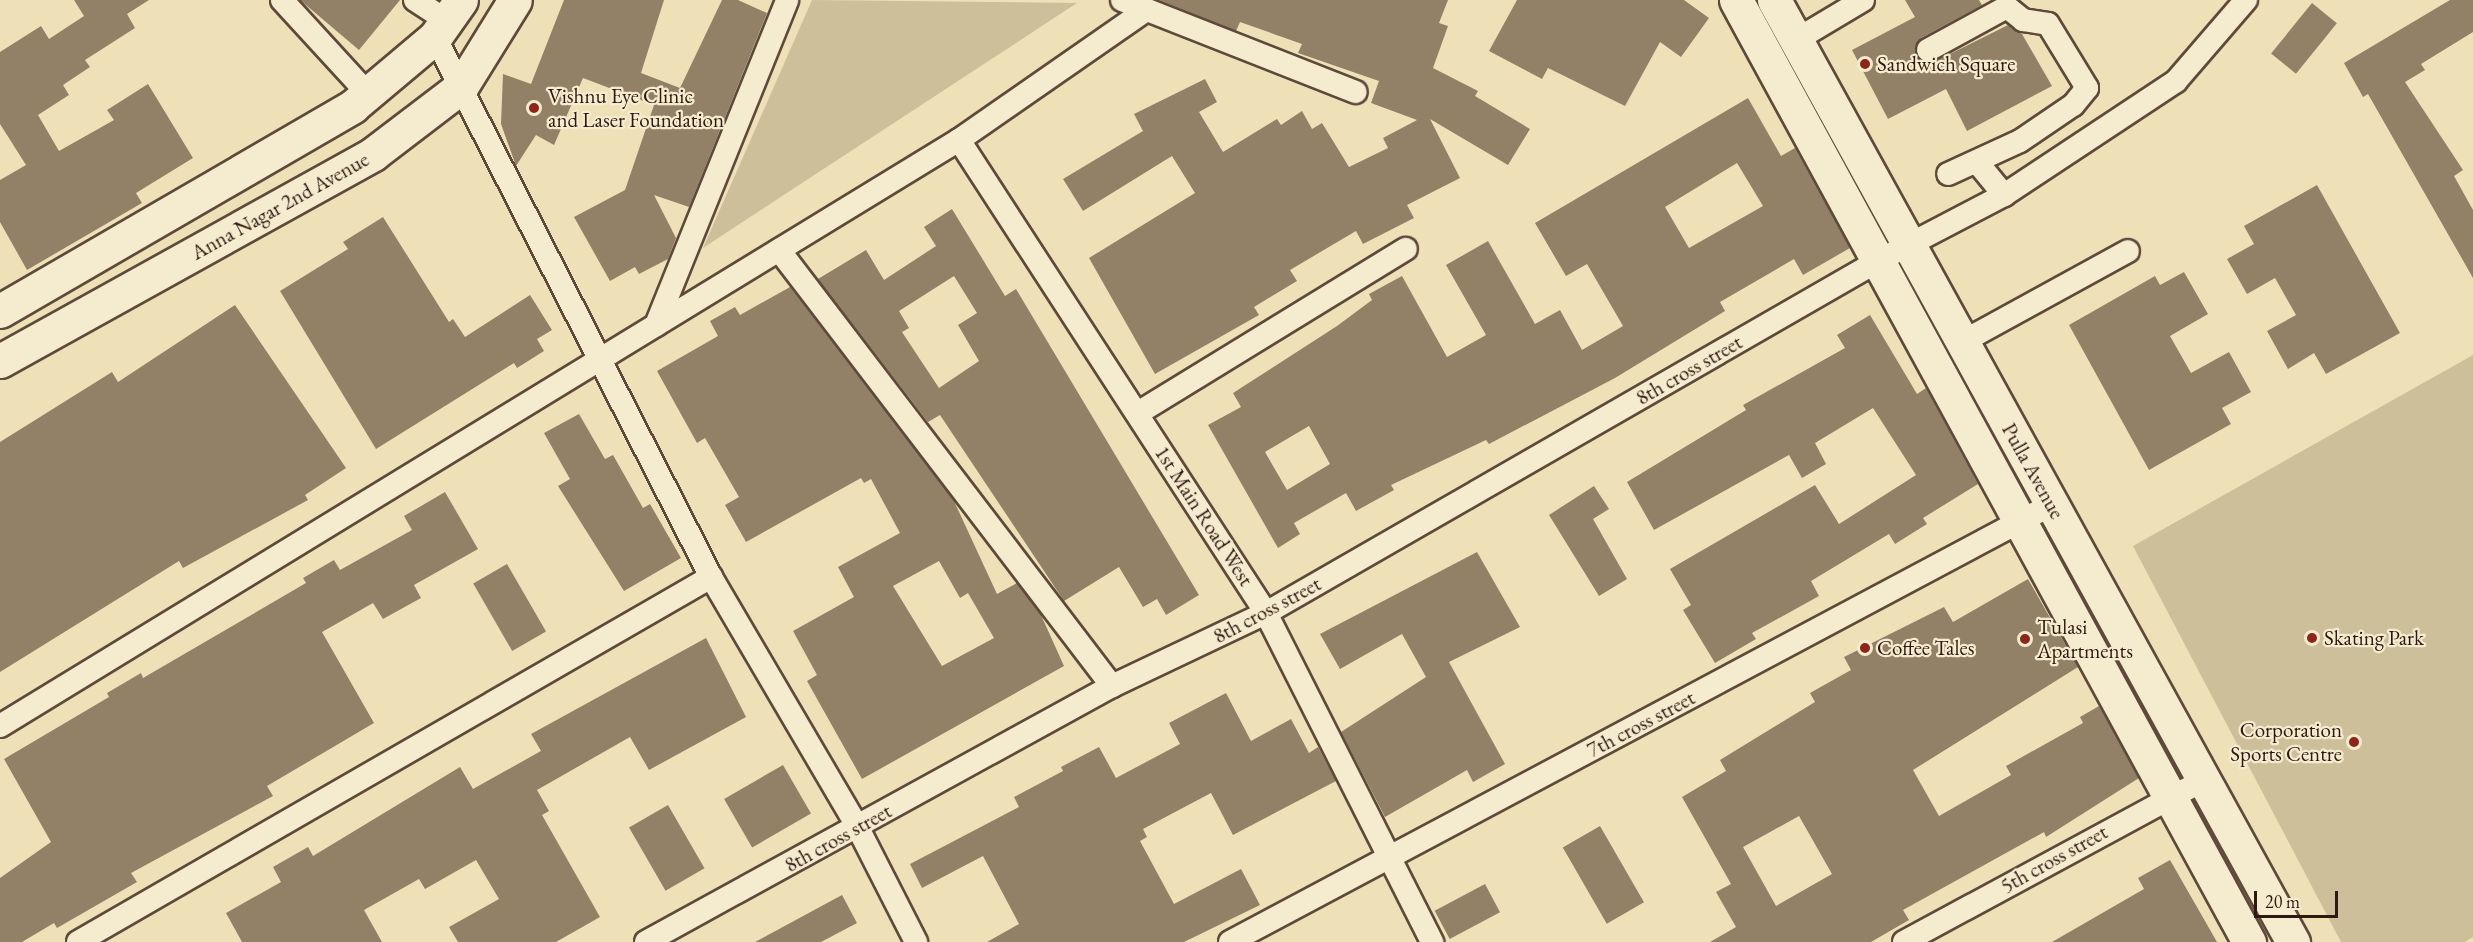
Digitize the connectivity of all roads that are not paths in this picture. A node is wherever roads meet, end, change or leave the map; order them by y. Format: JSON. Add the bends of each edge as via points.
{"nodes":[{"id":1,"x":282,"y":0,"type":"edge"},
{"id":2,"x":415,"y":0,"type":"edge"},
{"id":3,"x":515,"y":0,"type":"edge"},
{"id":4,"x":787,"y":0,"type":"edge"},
{"id":5,"x":1122,"y":0,"type":"edge"},
{"id":6,"x":1736,"y":0,"type":"edge"},
{"id":7,"x":1774,"y":0,"type":"edge"},
{"id":8,"x":1863,"y":0,"type":"edge"},
{"id":9,"x":2246,"y":0,"type":"edge"},
{"id":10,"x":1146,"y":10,"type":"junction"},
{"id":11,"x":447,"y":19,"type":"edge"},
{"id":12,"x":1796,"y":39,"type":"junction"},
{"id":13,"x":1928,"y":50,"type":"dead end"},
{"id":14,"x":461,"y":87,"type":"junction"},
{"id":15,"x":1355,"y":92,"type":"dead end"},
{"id":16,"x":368,"y":94,"type":"junction"},
{"id":17,"x":2073,"y":105,"type":"junction"},
{"id":18,"x":2099,"y":132,"type":"junction"},
{"id":19,"x":959,"y":140,"type":"junction"},
{"id":20,"x":1977,"y":162,"type":"junction"},
{"id":21,"x":1948,"y":174,"type":"dead end"},
{"id":22,"x":2004,"y":195,"type":"junction"},
{"id":23,"x":1908,"y":244,"type":"junction"},
{"id":24,"x":1406,"y":249,"type":"dead end"},
{"id":25,"x":779,"y":250,"type":"junction"},
{"id":26,"x":2128,"y":251,"type":"dead end"},
{"id":27,"x":1878,"y":261,"type":"junction"},
{"id":28,"x":0,"y":311,"type":"edge"},
{"id":29,"x":656,"y":325,"type":"junction"},
{"id":30,"x":1962,"y":342,"type":"junction"},
{"id":31,"x":601,"y":359,"type":"junction"},
{"id":32,"x":0,"y":361,"type":"edge"},
{"id":33,"x":1138,"y":413,"type":"junction"},
{"id":34,"x":2051,"y":505,"type":"junction"},
{"id":35,"x":2020,"y":521,"type":"junction"},
{"id":36,"x":711,"y":577,"type":"junction"},
{"id":37,"x":1266,"y":613,"type":"junction"},
{"id":38,"x":1112,"y":686,"type":"junction"},
{"id":39,"x":0,"y":726,"type":"edge"},
{"id":40,"x":2206,"y":779,"type":"junction"},
{"id":41,"x":2169,"y":796,"type":"junction"},
{"id":42,"x":858,"y":828,"type":"junction"},
{"id":43,"x":1389,"y":858,"type":"junction"},
{"id":44,"x":113,"y":933,"type":"edge"},
{"id":45,"x":78,"y":942,"type":"edge"},
{"id":46,"x":646,"y":942,"type":"edge"},
{"id":47,"x":916,"y":942,"type":"edge"},
{"id":48,"x":1230,"y":942,"type":"edge"},
{"id":49,"x":1432,"y":942,"type":"edge"},
{"id":50,"x":1904,"y":942,"type":"edge"},
{"id":51,"x":2249,"y":942,"type":"edge"},
{"id":52,"x":2293,"y":942,"type":"edge"}],
"edges":[{"from":1,"to":16,"type":"street"},
{"from":2,"to":11,"type":"street"},
{"from":3,"to":14,"type":"street","name":"Anna Nagar 2nd Avenue"},
{"from":4,"to":29,"type":"street"},
{"from":5,"to":10,"type":"street"},
{"from":6,"to":27,"type":"street","name":"Pulla Avenue"},
{"from":7,"to":12,"type":"street","name":"Pulla Avenue"},
{"from":8,"to":12,"type":"street"},
{"from":9,"to":18,"type":"street","name":"8th cross street","via":[[2176,81]]},
{"from":10,"to":15,"type":"street"},
{"from":10,"to":19,"type":"street"},
{"from":11,"to":14,"type":"street"},
{"from":11,"to":16,"type":"street"},
{"from":12,"to":23,"type":"street","name":"Pulla Avenue"},
{"from":13,"to":17,"type":"street","via":[[2007,7],[2023,20],[2048,24],[2063,44],[2086,88]]},
{"from":14,"to":31,"type":"street"},
{"from":14,"to":32,"type":"street","name":"Anna Nagar 2nd Avenue","via":[[373,154]]},
{"from":16,"to":28,"type":"street"},
{"from":17,"to":18,"type":"street"},
{"from":17,"to":20,"type":"street","via":[[2020,141]]},
{"from":18,"to":22,"type":"street","name":"8th cross street"},
{"from":19,"to":25,"type":"street"},
{"from":19,"to":33,"type":"street","name":"1st Main Road West"},
{"from":20,"to":21,"type":"street"},
{"from":20,"to":22,"type":"street"},
{"from":22,"to":23,"type":"street","name":"8th cross street"},
{"from":23,"to":27,"type":"street","name":"8th cross street"},
{"from":23,"to":30,"type":"street","name":"Pulla Avenue"},
{"from":24,"to":33,"type":"street"},
{"from":25,"to":29,"type":"street"},
{"from":25,"to":38,"type":"street"},
{"from":26,"to":30,"type":"street"},
{"from":27,"to":35,"type":"street","name":"Pulla Avenue"},
{"from":27,"to":37,"type":"street","name":"8th cross street"},
{"from":29,"to":31,"type":"street"},
{"from":30,"to":34,"type":"street","name":"Pulla Avenue"},
{"from":31,"to":36,"type":"street"},
{"from":31,"to":39,"type":"street"},
{"from":33,"to":37,"type":"street","name":"1st Main Road West"},
{"from":34,"to":35,"type":"street","name":"7th cross street"},
{"from":34,"to":40,"type":"street","name":"Pulla Avenue"},
{"from":35,"to":41,"type":"street","name":"Pulla Avenue"},
{"from":35,"to":43,"type":"street","name":"7th cross street"},
{"from":36,"to":42,"type":"street"},
{"from":36,"to":44,"type":"street"},
{"from":37,"to":38,"type":"street","name":"8th cross street"},
{"from":37,"to":43,"type":"street","name":"1st Main Road West"},
{"from":38,"to":42,"type":"street","name":"8th cross street"},
{"from":40,"to":41,"type":"street","name":"5th cross street"},
{"from":40,"to":52,"type":"street","name":"Pulla Avenue"},
{"from":41,"to":50,"type":"street","name":"5th cross street"},
{"from":41,"to":51,"type":"street","name":"Pulla Avenue"},
{"from":42,"to":46,"type":"street","name":"8th cross street"},
{"from":42,"to":47,"type":"street"},
{"from":43,"to":48,"type":"street","name":"7th cross street"},
{"from":43,"to":49,"type":"street","name":"1st Main Road West"},
{"from":44,"to":45,"type":"street"}]}
